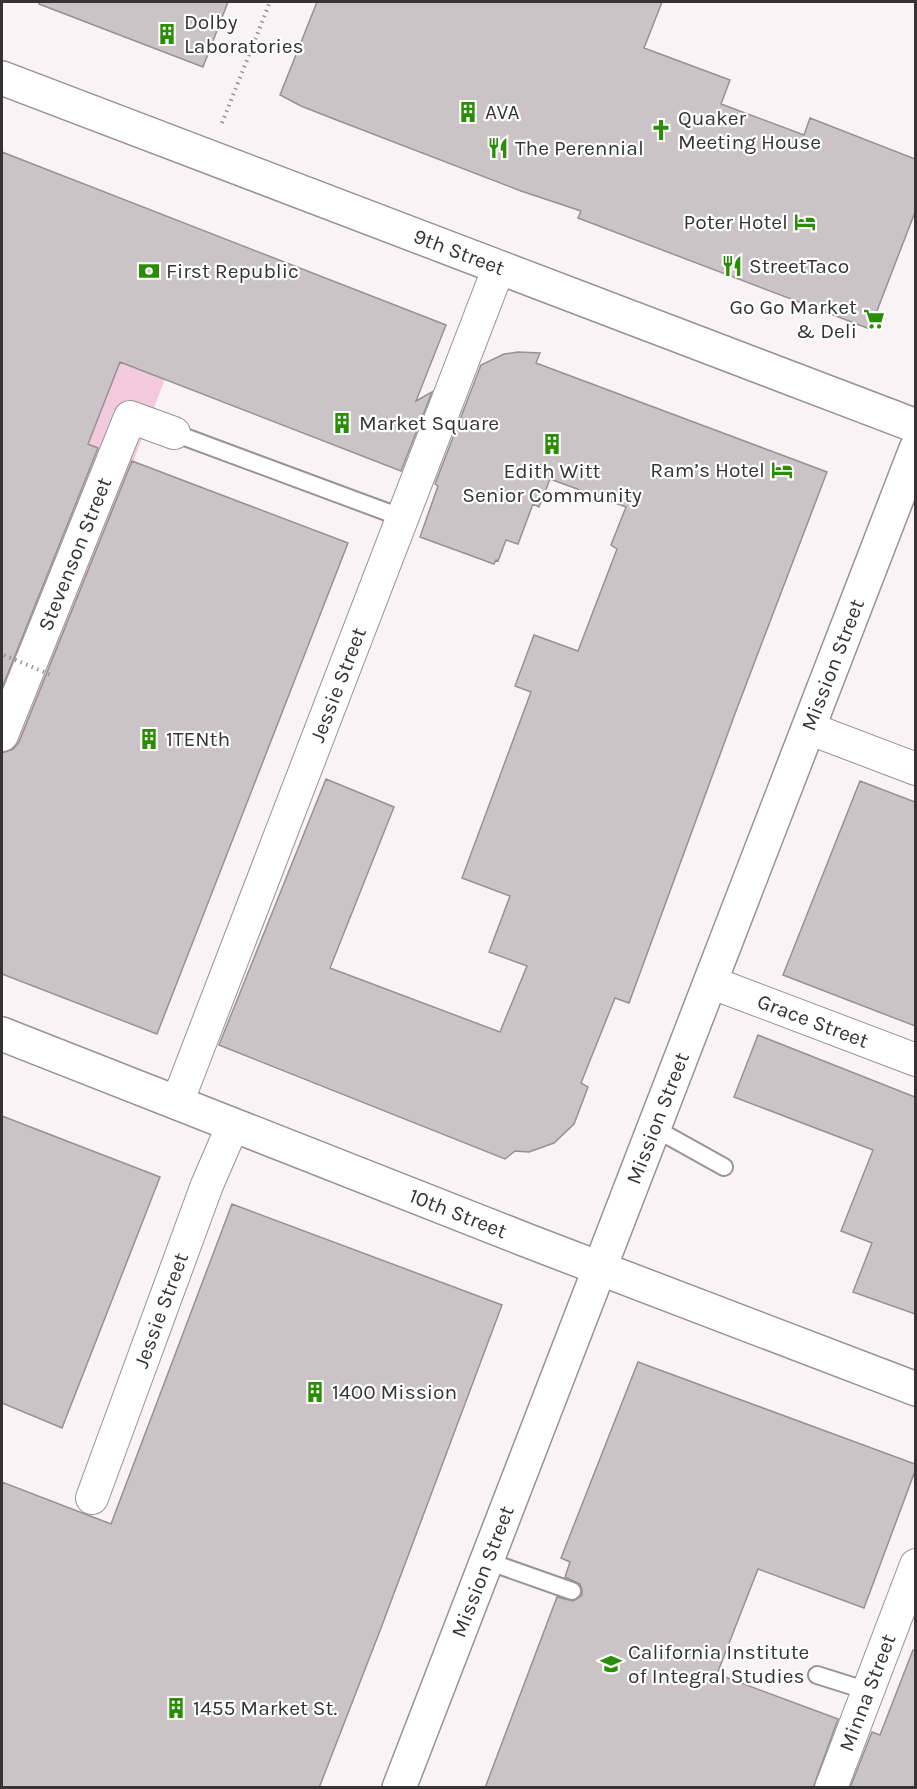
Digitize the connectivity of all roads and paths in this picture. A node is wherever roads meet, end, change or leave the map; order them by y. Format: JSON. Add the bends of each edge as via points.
{"nodes":[{"id":1,"x":270,"y":2,"type":"edge"},
{"id":2,"x":2,"y":78,"type":"edge"},
{"id":3,"x":208,"y":157,"type":"junction"},
{"id":4,"x":499,"y":267,"type":"junction"},
{"id":5,"x":915,"y":426,"type":"edge"},
{"id":6,"x":174,"y":433,"type":"joint"},
{"id":7,"x":915,"y":449,"type":"edge"},
{"id":8,"x":402,"y":518,"type":"junction"},
{"id":9,"x":4,"y":655,"type":"dead end"},
{"id":10,"x":51,"y":675,"type":"dead end"},
{"id":11,"x":808,"y":728,"type":"junction"},
{"id":12,"x":2,"y":735,"type":"edge"},
{"id":13,"x":915,"y":769,"type":"edge"},
{"id":14,"x":710,"y":982,"type":"junction"},
{"id":15,"x":2,"y":1034,"type":"edge"},
{"id":16,"x":915,"y":1060,"type":"edge"},
{"id":17,"x":177,"y":1103,"type":"junction"},
{"id":18,"x":233,"y":1125,"type":"junction"},
{"id":19,"x":654,"y":1128,"type":"junction"},
{"id":20,"x":724,"y":1167,"type":"dead end"},
{"id":21,"x":600,"y":1269,"type":"junction"},
{"id":22,"x":915,"y":1389,"type":"edge"},
{"id":23,"x":92,"y":1498,"type":"dead end"},
{"id":24,"x":487,"y":1562,"type":"junction"},
{"id":25,"x":915,"y":1565,"type":"edge"},
{"id":26,"x":572,"y":1591,"type":"dead end"},
{"id":27,"x":817,"y":1675,"type":"dead end"},
{"id":28,"x":868,"y":1691,"type":"junction"},
{"id":29,"x":399,"y":1788,"type":"edge"},
{"id":30,"x":831,"y":1788,"type":"edge"}],
"edges":[{"from":1,"to":3,"type":"path"},
{"from":2,"to":3,"type":"main road","name":"9th Street"},
{"from":3,"to":4,"type":"main road","name":"9th Street"},
{"from":4,"to":5,"type":"main road","name":"9th Street"},
{"from":4,"to":8,"type":"street","name":"Jessie Street"},
{"from":6,"to":8,"type":"lane"},
{"from":6,"to":12,"type":"street","name":"Stevenson Street","via":[[130,417]]},
{"from":7,"to":11,"type":"main road","name":"Mission Street"},
{"from":8,"to":17,"type":"street","name":"Jessie Street"},
{"from":9,"to":10,"type":"path","bridge":true},
{"from":11,"to":13,"type":"street"},
{"from":11,"to":14,"type":"main road","name":"Mission Street"},
{"from":14,"to":16,"type":"street","name":"Grace Street"},
{"from":14,"to":19,"type":"main road","name":"Mission Street"},
{"from":15,"to":17,"type":"main road","name":"10th Street"},
{"from":17,"to":18,"type":"main road","name":"10th Street"},
{"from":18,"to":21,"type":"main road","name":"10th Street"},
{"from":18,"to":23,"type":"street","name":"Jessie Street","via":[[207,1185]]},
{"from":19,"to":20,"type":"lane"},
{"from":19,"to":21,"type":"main road","name":"Mission Street"},
{"from":21,"to":22,"type":"main road","name":"10th Street"},
{"from":21,"to":24,"type":"main road","name":"Mission Street"},
{"from":24,"to":26,"type":"lane"},
{"from":24,"to":29,"type":"main road","name":"Mission Street"},
{"from":25,"to":28,"type":"street","name":"Minna Street"},
{"from":27,"to":28,"type":"lane"},
{"from":28,"to":30,"type":"street","name":"Minna Street"}]}
